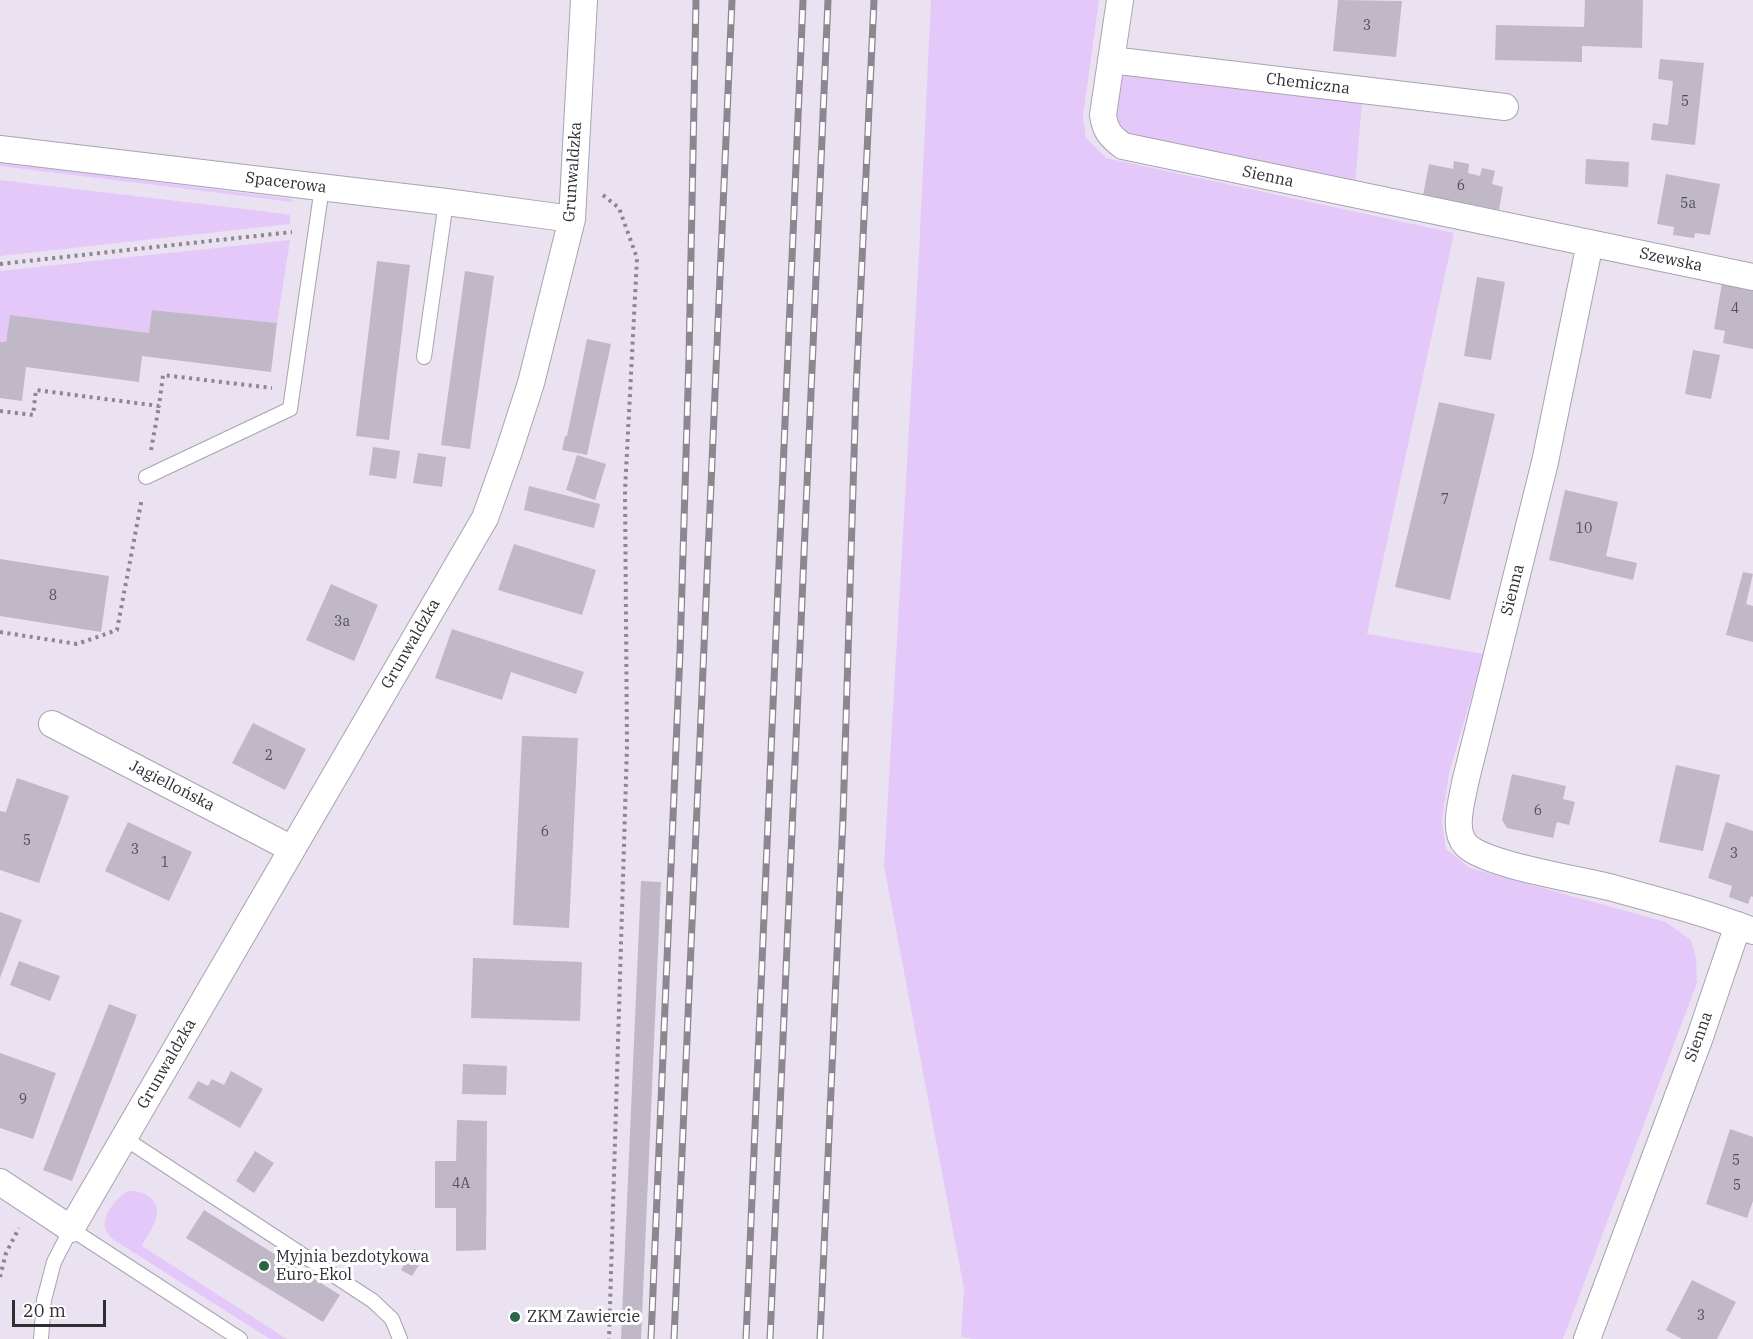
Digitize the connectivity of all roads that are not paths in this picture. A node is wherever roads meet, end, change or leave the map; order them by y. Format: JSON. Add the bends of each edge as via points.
{"nodes":[{"id":1,"x":584,"y":0,"type":"edge"},
{"id":2,"x":1120,"y":0,"type":"edge"},
{"id":3,"x":1111,"y":60,"type":"junction"},
{"id":4,"x":1504,"y":107,"type":"dead end"},
{"id":5,"x":0,"y":149,"type":"edge"},
{"id":6,"x":322,"y":187,"type":"junction"},
{"id":7,"x":446,"y":202,"type":"junction"},
{"id":8,"x":572,"y":219,"type":"junction"},
{"id":9,"x":1590,"y":243,"type":"junction"},
{"id":10,"x":1753,"y":277,"type":"edge"},
{"id":11,"x":424,"y":357,"type":"dead end"},
{"id":12,"x":146,"y":477,"type":"road end"},
{"id":13,"x":52,"y":724,"type":"dead end"},
{"id":14,"x":292,"y":849,"type":"junction"},
{"id":15,"x":1745,"y":928,"type":"edge"},
{"id":16,"x":124,"y":1138,"type":"junction"},
{"id":17,"x":0,"y":1182,"type":"edge"},
{"id":18,"x":71,"y":1228,"type":"junction"},
{"id":19,"x":41,"y":1339,"type":"edge"},
{"id":20,"x":240,"y":1339,"type":"edge"},
{"id":21,"x":400,"y":1339,"type":"edge"},
{"id":22,"x":1587,"y":1339,"type":"edge"}],
"edges":[{"from":1,"to":8,"type":"street","name":"Grunwaldzka"},
{"from":2,"to":3,"type":"street","name":"Sienna"},
{"from":3,"to":4,"type":"street","name":"Chemiczna"},
{"from":3,"to":9,"type":"street","name":"Sienna","via":[[1103,116],[1105,128],[1123,146]]},
{"from":5,"to":6,"type":"street","name":"Spacerowa"},
{"from":6,"to":7,"type":"street","name":"Spacerowa"},
{"from":6,"to":12,"type":"lane","via":[[290,409]]},
{"from":7,"to":8,"type":"street","name":"Spacerowa"},
{"from":7,"to":11,"type":"lane"},
{"from":8,"to":14,"type":"street","name":"Grunwaldzka","via":[[531,383],[484,518]]},
{"from":9,"to":10,"type":"street","name":"Szewska"},
{"from":9,"to":15,"type":"street","name":"Sienna","via":[[1545,462],[1465,783],[1460,833],[1464,844],[1486,858],[1608,887]]},
{"from":13,"to":14,"type":"street","name":"Jagiellońska"},
{"from":14,"to":16,"type":"street","name":"Grunwaldzka"},
{"from":15,"to":22,"type":"street","name":"Sienna"},
{"from":16,"to":18,"type":"street","name":"Grunwaldzka"},
{"from":16,"to":21,"type":"lane","via":[[373,1301],[392,1319]]},
{"from":17,"to":18,"type":"street"},
{"from":18,"to":19,"type":"lane","via":[[54,1262],[44,1300]]},
{"from":18,"to":20,"type":"lane"}]}
